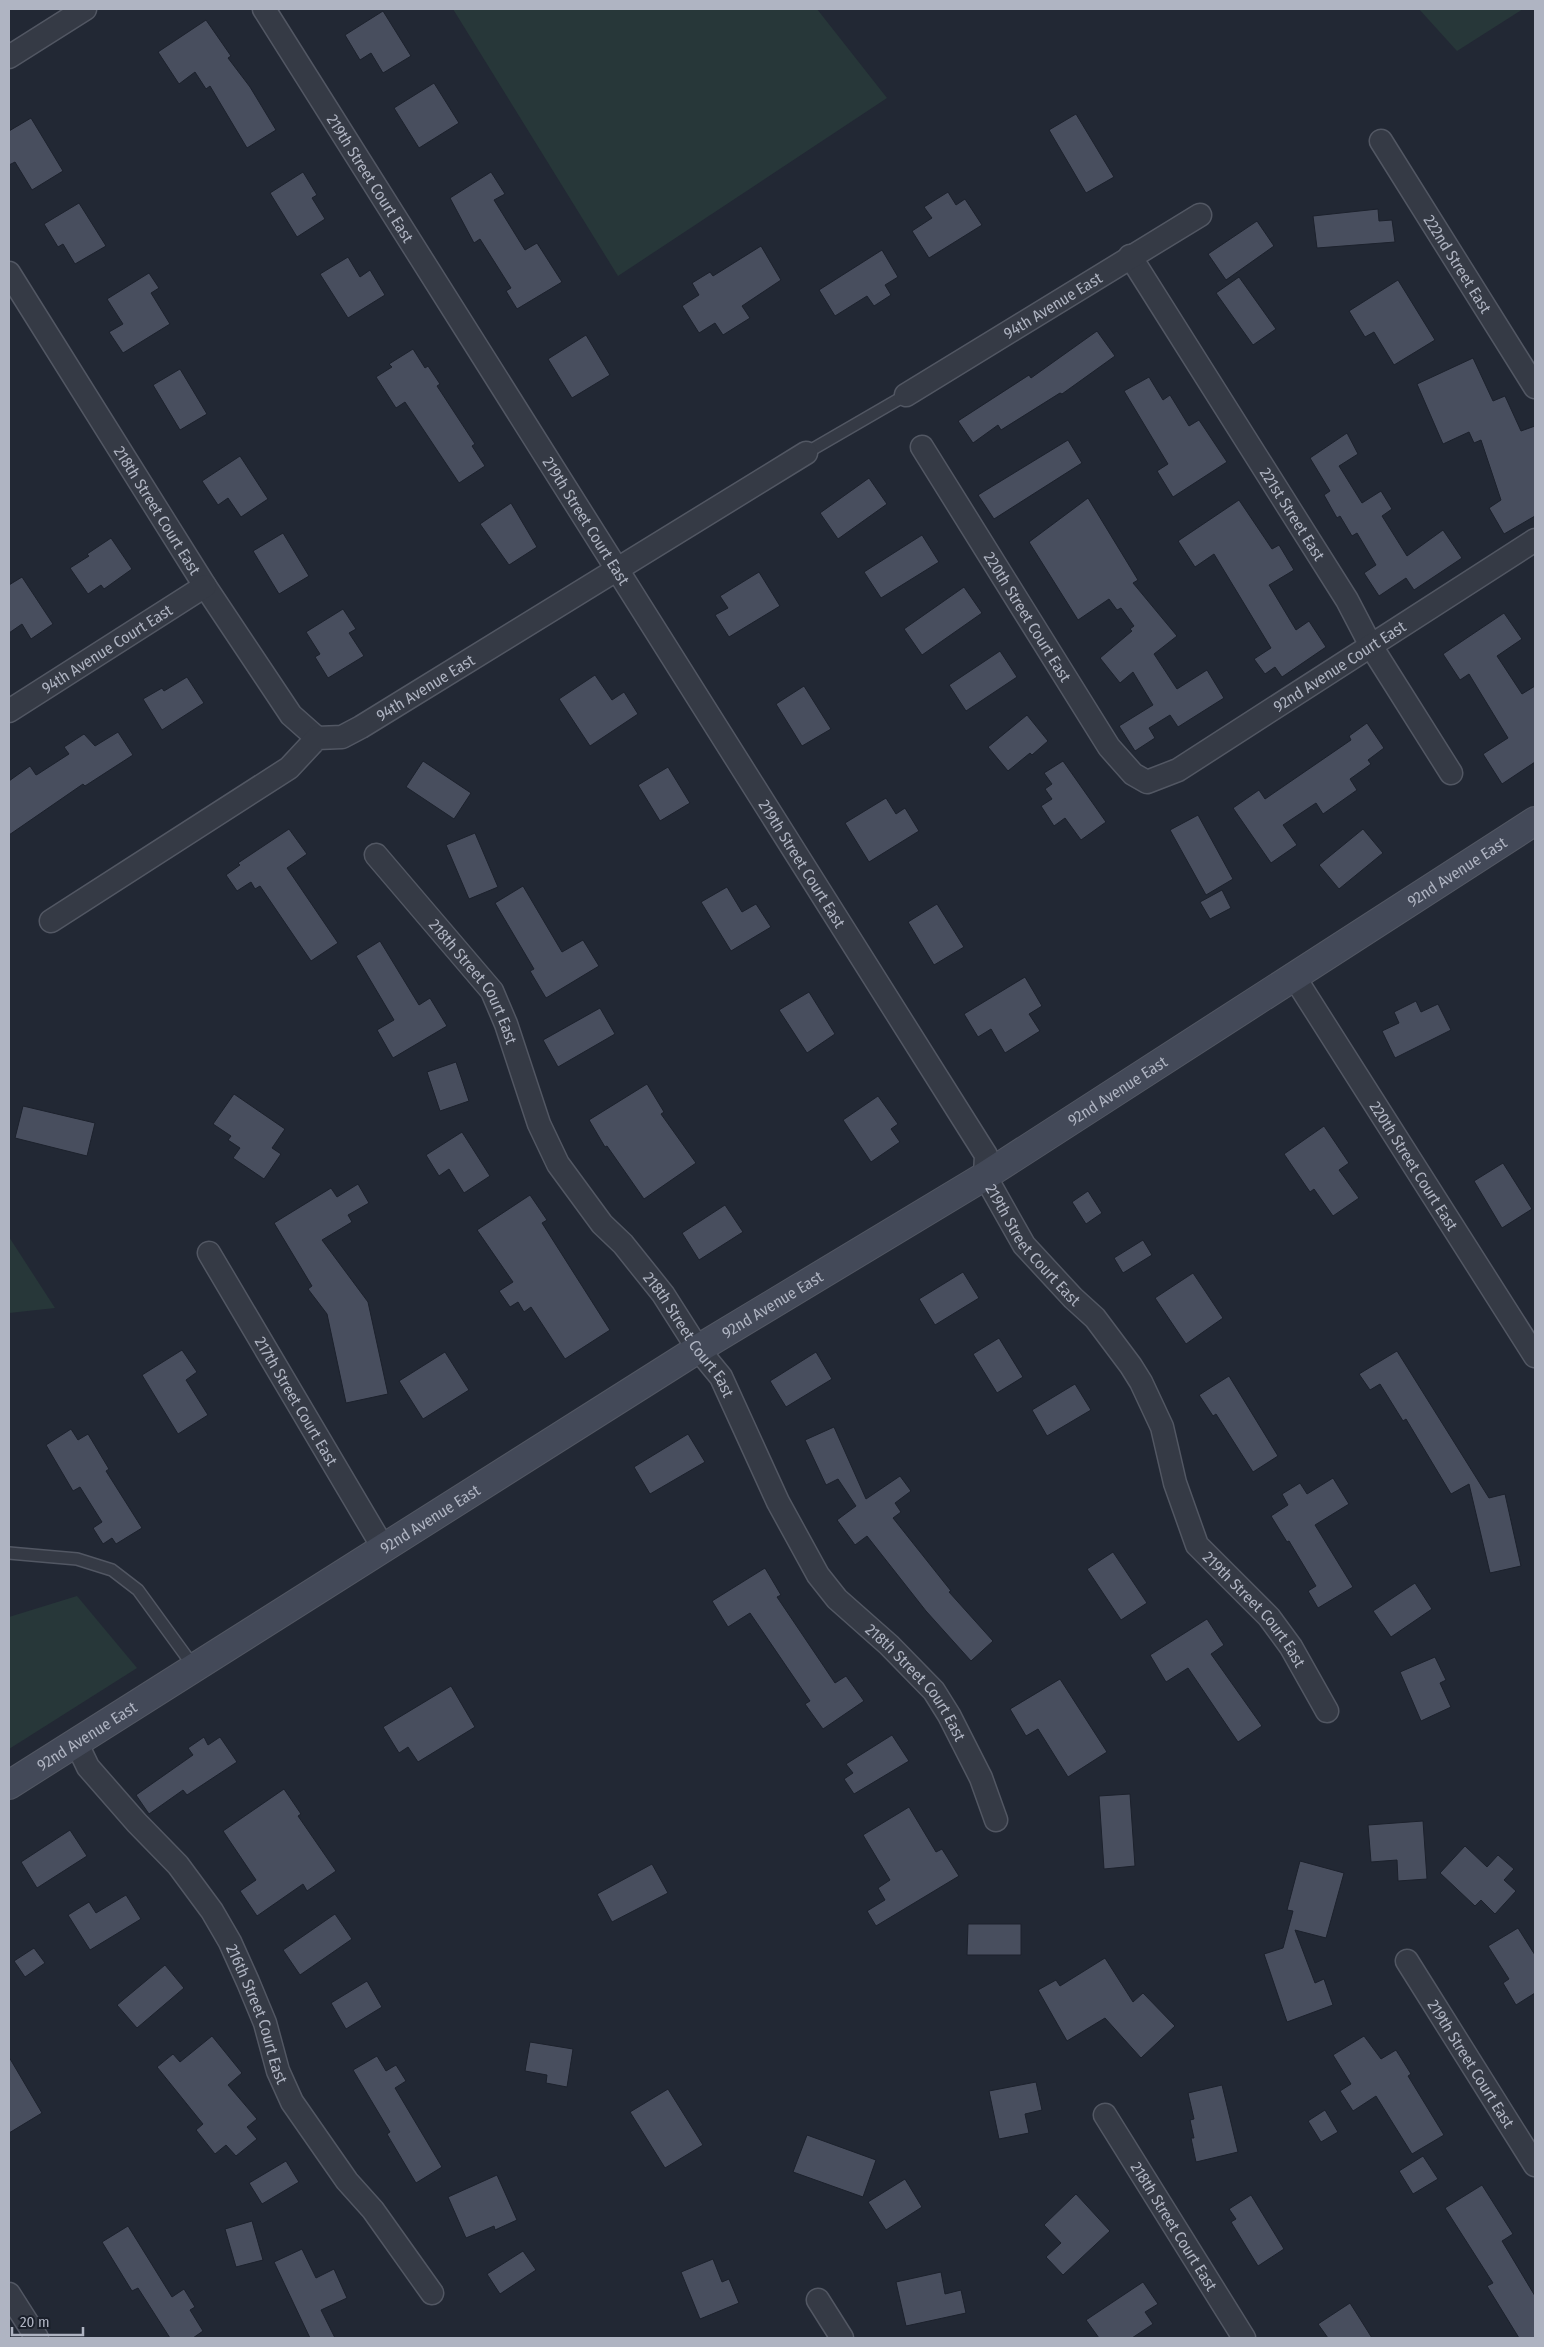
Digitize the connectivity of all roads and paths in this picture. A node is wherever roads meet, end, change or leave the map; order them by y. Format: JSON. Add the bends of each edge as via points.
{"nodes":[{"id":1,"x":85,"y":9,"type":"edge"},
{"id":2,"x":264,"y":9,"type":"edge"},
{"id":3,"x":9,"y":58,"type":"edge"},
{"id":4,"x":1381,"y":141,"type":"dead end"},
{"id":5,"x":1200,"y":215,"type":"dead end"},
{"id":6,"x":1130,"y":256,"type":"junction"},
{"id":7,"x":9,"y":273,"type":"edge"},
{"id":8,"x":16,"y":302,"type":"edge"},
{"id":9,"x":1535,"y":387,"type":"edge"},
{"id":10,"x":906,"y":395,"type":"joint"},
{"id":11,"x":922,"y":447,"type":"dead end"},
{"id":12,"x":806,"y":453,"type":"joint"},
{"id":13,"x":1535,"y":540,"type":"edge"},
{"id":14,"x":619,"y":570,"type":"junction"},
{"id":15,"x":205,"y":586,"type":"junction"},
{"id":16,"x":1370,"y":646,"type":"junction"},
{"id":17,"x":9,"y":711,"type":"edge"},
{"id":18,"x":317,"y":738,"type":"junction"},
{"id":19,"x":1452,"y":773,"type":"dead end"},
{"id":20,"x":1141,"y":780,"type":"joint"},
{"id":21,"x":1535,"y":821,"type":"edge"},
{"id":22,"x":376,"y":855,"type":"dead end"},
{"id":23,"x":51,"y":921,"type":"dead end"},
{"id":24,"x":1293,"y":975,"type":"junction"},
{"id":25,"x":985,"y":1176,"type":"junction"},
{"id":26,"x":210,"y":1253,"type":"dead end"},
{"id":27,"x":698,"y":1348,"type":"junction"},
{"id":28,"x":1535,"y":1356,"type":"edge"},
{"id":29,"x":384,"y":1549,"type":"junction"},
{"id":30,"x":9,"y":1552,"type":"edge"},
{"id":31,"x":194,"y":1667,"type":"junction"},
{"id":32,"x":1327,"y":1711,"type":"dead end"},
{"id":33,"x":76,"y":1742,"type":"junction"},
{"id":34,"x":9,"y":1785,"type":"edge"},
{"id":35,"x":996,"y":1820,"type":"dead end"},
{"id":36,"x":1408,"y":1961,"type":"dead end"},
{"id":37,"x":1104,"y":2115,"type":"dead end"},
{"id":38,"x":1535,"y":2165,"type":"edge"},
{"id":39,"x":432,"y":2293,"type":"dead end"},
{"id":40,"x":9,"y":2294,"type":"edge"},
{"id":41,"x":818,"y":2300,"type":"dead end"},
{"id":42,"x":36,"y":2338,"type":"edge"},
{"id":43,"x":842,"y":2338,"type":"edge"},
{"id":44,"x":1244,"y":2338,"type":"edge"}],
"edges":[{"from":1,"to":3,"type":"street"},
{"from":2,"to":14,"type":"street","name":"219th Street Court East"},
{"from":4,"to":9,"type":"street","name":"222nd Street East"},
{"from":5,"to":6,"type":"street","name":"94th Avenue East"},
{"from":6,"to":10,"type":"street","name":"94th Avenue East"},
{"from":6,"to":16,"type":"street","name":"221st Street East","via":[[1347,600]]},
{"from":7,"to":8,"type":"street","name":"218th Street Court East"},
{"from":8,"to":15,"type":"street","name":"218th Street Court East"},
{"from":10,"to":12,"type":"lane"},
{"from":11,"to":20,"type":"street","name":"220th Street Court East","via":[[1109,747]]},
{"from":12,"to":14,"type":"street","name":"94th Avenue East"},
{"from":13,"to":16,"type":"street","name":"92nd Avenue Court East"},
{"from":14,"to":18,"type":"street","name":"94th Avenue East","via":[[361,727],[342,737]]},
{"from":14,"to":25,"type":"street","name":"219th Street Court East","via":[[986,1155]]},
{"from":15,"to":17,"type":"street","name":"94th Avenue Court East"},
{"from":15,"to":18,"type":"street","name":"218th Street Court East","via":[[291,716]]},
{"from":16,"to":19,"type":"street","name":"221st Street East"},
{"from":16,"to":20,"type":"street","name":"92nd Avenue Court East","via":[[1178,770],[1147,782]]},
{"from":18,"to":23,"type":"street","via":[[289,768]]},
{"from":21,"to":24,"type":"street","name":"92nd Avenue East"},
{"from":22,"to":27,"type":"street","name":"218th Street Court East","via":[[492,991],[539,1124],[558,1164],[602,1224],[623,1244],[663,1294]]},
{"from":24,"to":25,"type":"street","name":"92nd Avenue East"},
{"from":24,"to":28,"type":"street","name":"220th Street Court East"},
{"from":25,"to":27,"type":"street","name":"92nd Avenue East"},
{"from":25,"to":32,"type":"street","name":"219th Street Court East","via":[[1024,1245],[1066,1292],[1095,1318],[1131,1366],[1162,1427],[1175,1483],[1196,1545],[1269,1617],[1291,1647]]},
{"from":26,"to":29,"type":"street","name":"217th Street Court East"},
{"from":27,"to":29,"type":"street","name":"92nd Avenue East"},
{"from":27,"to":35,"type":"street","name":"218th Street Court East","via":[[721,1377],[778,1502],[818,1575],[837,1599],[934,1691],[981,1778]]},
{"from":29,"to":31,"type":"street","name":"92nd Avenue East"},
{"from":30,"to":31,"type":"lane","via":[[77,1558],[112,1570],[138,1590]]},
{"from":31,"to":33,"type":"street","name":"92nd Avenue East"},
{"from":33,"to":34,"type":"street","name":"92nd Avenue East"},
{"from":33,"to":39,"type":"street","name":"216th Street Court East","via":[[88,1767],[178,1865],[212,1911],[248,1982],[292,2102]]},
{"from":36,"to":38,"type":"street","name":"219th Street Court East"},
{"from":37,"to":44,"type":"street","name":"218th Street Court East"},
{"from":40,"to":42,"type":"street"},
{"from":41,"to":43,"type":"street"}]}
